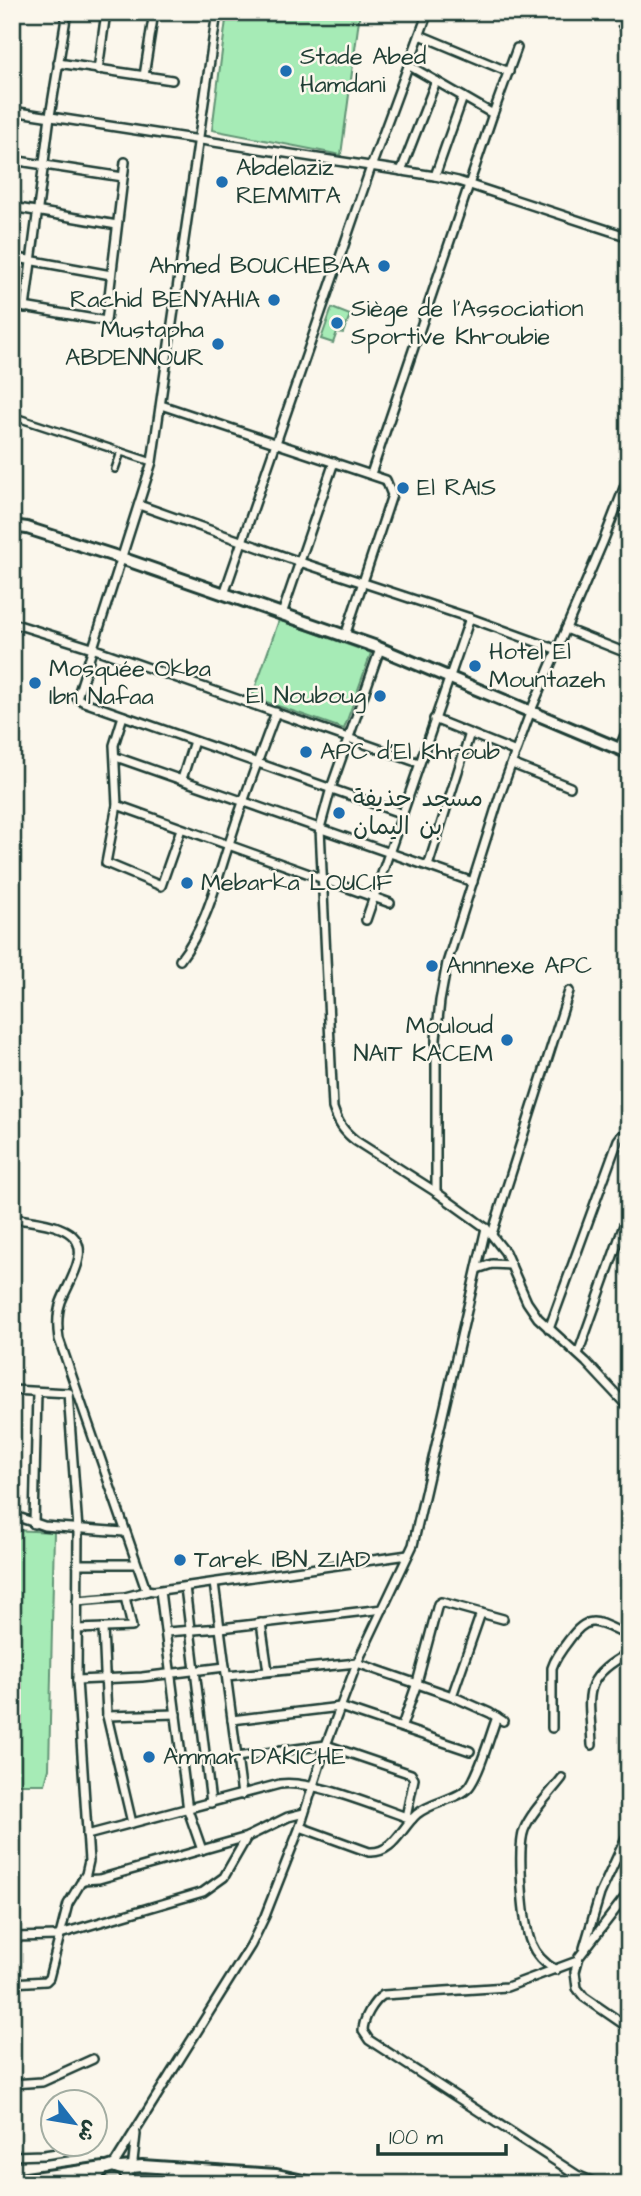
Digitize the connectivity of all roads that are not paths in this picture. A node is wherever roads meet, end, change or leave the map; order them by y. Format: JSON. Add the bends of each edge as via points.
{"nodes":[{"id":1,"x":67,"y":12,"type":"edge"},
{"id":2,"x":106,"y":12,"type":"edge"},
{"id":3,"x":154,"y":12,"type":"edge"},
{"id":4,"x":216,"y":12,"type":"edge"},
{"id":5,"x":428,"y":12,"type":"edge"},
{"id":6,"x":420,"y":34,"type":"junction"},
{"id":7,"x":517,"y":48,"type":"dead end"},
{"id":8,"x":58,"y":63,"type":"junction"},
{"id":9,"x":408,"y":65,"type":"junction"},
{"id":10,"x":98,"y":70,"type":"junction"},
{"id":11,"x":509,"y":72,"type":"junction"},
{"id":12,"x":144,"y":76,"type":"junction"},
{"id":13,"x":172,"y":80,"type":"dead end"},
{"id":14,"x":436,"y":81,"type":"junction"},
{"id":15,"x":463,"y":97,"type":"junction"},
{"id":16,"x":12,"y":111,"type":"edge"},
{"id":17,"x":494,"y":114,"type":"junction"},
{"id":18,"x":50,"y":116,"type":"junction"},
{"id":19,"x":198,"y":139,"type":"junction"},
{"id":20,"x":12,"y":160,"type":"edge"},
{"id":21,"x":125,"y":162,"type":"dead end"},
{"id":22,"x":43,"y":165,"type":"junction"},
{"id":23,"x":370,"y":167,"type":"junction"},
{"id":24,"x":401,"y":171,"type":"junction"},
{"id":25,"x":435,"y":176,"type":"junction"},
{"id":26,"x":123,"y":177,"type":"junction"},
{"id":27,"x":469,"y":185,"type":"junction"},
{"id":28,"x":12,"y":208,"type":"edge"},
{"id":29,"x":38,"y":211,"type":"junction"},
{"id":30,"x":117,"y":225,"type":"junction"},
{"id":31,"x":629,"y":237,"type":"edge"},
{"id":32,"x":12,"y":257,"type":"edge"},
{"id":33,"x":32,"y":260,"type":"junction"},
{"id":34,"x":111,"y":275,"type":"junction"},
{"id":35,"x":12,"y":305,"type":"edge"},
{"id":36,"x":25,"y":308,"type":"junction"},
{"id":37,"x":161,"y":405,"type":"junction"},
{"id":38,"x":12,"y":416,"type":"edge"},
{"id":39,"x":276,"y":442,"type":"junction"},
{"id":40,"x":121,"y":452,"type":"junction"},
{"id":41,"x":152,"y":462,"type":"junction"},
{"id":42,"x":334,"y":462,"type":"junction"},
{"id":43,"x":115,"y":469,"type":"dead end"},
{"id":44,"x":371,"y":474,"type":"junction"},
{"id":45,"x":629,"y":475,"type":"edge"},
{"id":46,"x":139,"y":505,"type":"junction"},
{"id":47,"x":12,"y":526,"type":"edge"},
{"id":48,"x":242,"y":542,"type":"junction"},
{"id":49,"x":121,"y":558,"type":"junction"},
{"id":50,"x":300,"y":562,"type":"junction"},
{"id":51,"x":363,"y":584,"type":"junction"},
{"id":52,"x":224,"y":594,"type":"junction"},
{"id":53,"x":282,"y":614,"type":"junction"},
{"id":54,"x":470,"y":618,"type":"junction"},
{"id":55,"x":12,"y":623,"type":"edge"},
{"id":56,"x":566,"y":629,"type":"junction"},
{"id":57,"x":345,"y":636,"type":"junction"},
{"id":58,"x":629,"y":642,"type":"edge"},
{"id":59,"x":92,"y":648,"type":"junction"},
{"id":60,"x":380,"y":649,"type":"junction"},
{"id":61,"x":558,"y":650,"type":"junction"},
{"id":62,"x":627,"y":652,"type":"edge"},
{"id":63,"x":449,"y":679,"type":"junction"},
{"id":64,"x":276,"y":712,"type":"junction"},
{"id":65,"x":530,"y":713,"type":"junction"},
{"id":66,"x":123,"y":716,"type":"junction"},
{"id":67,"x":435,"y":719,"type":"junction"},
{"id":68,"x":628,"y":728,"type":"edge"},
{"id":69,"x":470,"y":733,"type":"junction"},
{"id":70,"x":349,"y":738,"type":"junction"},
{"id":71,"x":194,"y":741,"type":"junction"},
{"id":72,"x":624,"y":751,"type":"edge"},
{"id":73,"x":516,"y":752,"type":"junction"},
{"id":74,"x":116,"y":757,"type":"junction"},
{"id":75,"x":419,"y":763,"type":"junction"},
{"id":76,"x":258,"y":764,"type":"junction"},
{"id":77,"x":512,"y":764,"type":"junction"},
{"id":78,"x":182,"y":779,"type":"junction"},
{"id":79,"x":570,"y":787,"type":"dead end"},
{"id":80,"x":331,"y":788,"type":"junction"},
{"id":81,"x":629,"y":795,"type":"edge"},
{"id":82,"x":243,"y":802,"type":"junction"},
{"id":83,"x":117,"y":805,"type":"junction"},
{"id":84,"x":629,"y":810,"type":"edge"},
{"id":85,"x":403,"y":814,"type":"junction"},
{"id":86,"x":320,"y":828,"type":"junction"},
{"id":87,"x":181,"y":830,"type":"junction"},
{"id":88,"x":228,"y":846,"type":"junction"},
{"id":89,"x":390,"y":853,"type":"junction"},
{"id":90,"x":428,"y":866,"type":"junction"},
{"id":91,"x":322,"y":878,"type":"junction"},
{"id":92,"x":474,"y":882,"type":"junction"},
{"id":93,"x":375,"y":897,"type":"junction"},
{"id":94,"x":390,"y":903,"type":"dead end"},
{"id":95,"x":366,"y":920,"type":"dead end"},
{"id":96,"x":180,"y":960,"type":"dead end"},
{"id":97,"x":569,"y":991,"type":"dead end"},
{"id":98,"x":629,"y":1135,"type":"edge"},
{"id":99,"x":436,"y":1192,"type":"junction"},
{"id":100,"x":629,"y":1211,"type":"edge"},
{"id":101,"x":12,"y":1218,"type":"edge"},
{"id":102,"x":489,"y":1231,"type":"junction"},
{"id":103,"x":511,"y":1265,"type":"junction"},
{"id":104,"x":477,"y":1269,"type":"junction"},
{"id":105,"x":549,"y":1329,"type":"junction"},
{"id":106,"x":578,"y":1354,"type":"junction"},
{"id":107,"x":12,"y":1390,"type":"edge"},
{"id":108,"x":37,"y":1392,"type":"junction"},
{"id":109,"x":68,"y":1393,"type":"junction"},
{"id":110,"x":77,"y":1394,"type":"junction"},
{"id":111,"x":629,"y":1408,"type":"edge"},
{"id":112,"x":12,"y":1515,"type":"edge"},
{"id":113,"x":34,"y":1524,"type":"junction"},
{"id":114,"x":78,"y":1530,"type":"junction"},
{"id":115,"x":124,"y":1532,"type":"junction"},
{"id":116,"x":408,"y":1555,"type":"junction"},
{"id":117,"x":135,"y":1563,"type":"junction"},
{"id":118,"x":77,"y":1564,"type":"junction"},
{"id":119,"x":214,"y":1583,"type":"junction"},
{"id":120,"x":185,"y":1587,"type":"junction"},
{"id":121,"x":148,"y":1591,"type":"junction"},
{"id":122,"x":160,"y":1591,"type":"junction"},
{"id":123,"x":125,"y":1597,"type":"junction"},
{"id":124,"x":77,"y":1601,"type":"junction"},
{"id":125,"x":383,"y":1609,"type":"junction"},
{"id":126,"x":481,"y":1613,"type":"junction"},
{"id":127,"x":503,"y":1619,"type":"dead end"},
{"id":128,"x":261,"y":1623,"type":"junction"},
{"id":129,"x":103,"y":1628,"type":"junction"},
{"id":130,"x":221,"y":1628,"type":"junction"},
{"id":131,"x":77,"y":1629,"type":"junction"},
{"id":132,"x":189,"y":1629,"type":"junction"},
{"id":133,"x":166,"y":1632,"type":"junction"},
{"id":134,"x":629,"y":1636,"type":"edge"},
{"id":135,"x":629,"y":1653,"type":"edge"},
{"id":136,"x":357,"y":1663,"type":"junction"},
{"id":137,"x":225,"y":1667,"type":"junction"},
{"id":138,"x":196,"y":1670,"type":"junction"},
{"id":139,"x":268,"y":1671,"type":"junction"},
{"id":140,"x":172,"y":1674,"type":"junction"},
{"id":141,"x":227,"y":1676,"type":"junction"},
{"id":142,"x":105,"y":1678,"type":"junction"},
{"id":143,"x":77,"y":1680,"type":"junction"},
{"id":144,"x":416,"y":1683,"type":"junction"},
{"id":145,"x":452,"y":1696,"type":"junction"},
{"id":146,"x":341,"y":1707,"type":"junction"},
{"id":147,"x":176,"y":1714,"type":"junction"},
{"id":148,"x":107,"y":1716,"type":"junction"},
{"id":149,"x":232,"y":1720,"type":"junction"},
{"id":150,"x":402,"y":1726,"type":"junction"},
{"id":151,"x":552,"y":1728,"type":"dead end"},
{"id":152,"x":326,"y":1745,"type":"junction"},
{"id":153,"x":592,"y":1745,"type":"dead end"},
{"id":154,"x":470,"y":1751,"type":"dead end"},
{"id":155,"x":236,"y":1758,"type":"junction"},
{"id":156,"x":562,"y":1778,"type":"dead end"},
{"id":157,"x":312,"y":1785,"type":"junction"},
{"id":158,"x":242,"y":1795,"type":"junction"},
{"id":159,"x":211,"y":1803,"type":"junction"},
{"id":160,"x":188,"y":1810,"type":"junction"},
{"id":161,"x":304,"y":1813,"type":"junction"},
{"id":162,"x":409,"y":1818,"type":"junction"},
{"id":163,"x":132,"y":1823,"type":"junction"},
{"id":164,"x":300,"y":1827,"type":"junction"},
{"id":165,"x":629,"y":1831,"type":"edge"},
{"id":166,"x":88,"y":1835,"type":"junction"},
{"id":167,"x":247,"y":1837,"type":"junction"},
{"id":168,"x":202,"y":1850,"type":"junction"},
{"id":169,"x":82,"y":1880,"type":"junction"},
{"id":170,"x":629,"y":1892,"type":"edge"},
{"id":171,"x":60,"y":1935,"type":"junction"},
{"id":172,"x":12,"y":1937,"type":"edge"},
{"id":173,"x":583,"y":1952,"type":"junction"},
{"id":174,"x":577,"y":1961,"type":"junction"},
{"id":175,"x":556,"y":1970,"type":"junction"},
{"id":176,"x":12,"y":1983,"type":"edge"},
{"id":177,"x":629,"y":2028,"type":"edge"},
{"id":178,"x":12,"y":2052,"type":"edge"},
{"id":179,"x":93,"y":2059,"type":"dead end"},
{"id":180,"x":12,"y":2082,"type":"edge"},
{"id":181,"x":137,"y":2130,"type":"junction"},
{"id":182,"x":38,"y":2155,"type":"edge"},
{"id":183,"x":12,"y":2156,"type":"edge"},
{"id":184,"x":118,"y":2167,"type":"junction"},
{"id":185,"x":171,"y":2178,"type":"dead end"},
{"id":186,"x":12,"y":2181,"type":"edge"},
{"id":187,"x":76,"y":2181,"type":"dead end"},
{"id":188,"x":131,"y":2182,"type":"edge"},
{"id":189,"x":55,"y":2184,"type":"edge"},
{"id":190,"x":93,"y":2184,"type":"edge"},
{"id":191,"x":242,"y":2184,"type":"edge"},
{"id":192,"x":317,"y":2184,"type":"edge"},
{"id":193,"x":598,"y":2184,"type":"edge"}],
"edges":[{"from":1,"to":8,"type":"street"},
{"from":2,"to":10,"type":"street"},
{"from":3,"to":12,"type":"street"},
{"from":4,"to":19,"type":"street"},
{"from":5,"to":6,"type":"street"},
{"from":6,"to":9,"type":"street"},
{"from":6,"to":11,"type":"street"},
{"from":7,"to":11,"type":"street"},
{"from":8,"to":10,"type":"street"},
{"from":8,"to":18,"type":"street"},
{"from":9,"to":14,"type":"street"},
{"from":9,"to":23,"type":"street"},
{"from":10,"to":12,"type":"street"},
{"from":11,"to":17,"type":"street"},
{"from":12,"to":13,"type":"street"},
{"from":14,"to":15,"type":"street"},
{"from":14,"to":24,"type":"street"},
{"from":15,"to":17,"type":"street"},
{"from":15,"to":25,"type":"street"},
{"from":16,"to":18,"type":"street"},
{"from":17,"to":27,"type":"street"},
{"from":18,"to":19,"type":"street"},
{"from":18,"to":22,"type":"street"},
{"from":19,"to":23,"type":"street"},
{"from":19,"to":37,"type":"street"},
{"from":20,"to":22,"type":"street"},
{"from":21,"to":26,"type":"street"},
{"from":22,"to":26,"type":"street"},
{"from":22,"to":29,"type":"street"},
{"from":23,"to":24,"type":"street"},
{"from":23,"to":39,"type":"street"},
{"from":24,"to":25,"type":"street"},
{"from":25,"to":27,"type":"street"},
{"from":26,"to":30,"type":"street"},
{"from":27,"to":31,"type":"street"},
{"from":27,"to":44,"type":"street"},
{"from":28,"to":29,"type":"street"},
{"from":29,"to":30,"type":"street"},
{"from":29,"to":33,"type":"street"},
{"from":30,"to":34,"type":"street"},
{"from":32,"to":33,"type":"street"},
{"from":33,"to":34,"type":"street"},
{"from":33,"to":36,"type":"street"},
{"from":34,"to":36,"type":"street","via":[[106,321]]},
{"from":35,"to":36,"type":"street"},
{"from":37,"to":39,"type":"street"},
{"from":37,"to":41,"type":"street"},
{"from":38,"to":40,"type":"street"},
{"from":39,"to":42,"type":"street"},
{"from":39,"to":48,"type":"street"},
{"from":40,"to":41,"type":"street"},
{"from":40,"to":43,"type":"street"},
{"from":41,"to":46,"type":"street"},
{"from":42,"to":44,"type":"street"},
{"from":42,"to":50,"type":"street"},
{"from":44,"to":51,"type":"street","via":[[386,480],[392,495]]},
{"from":45,"to":56,"type":"street"},
{"from":46,"to":48,"type":"street"},
{"from":46,"to":49,"type":"street"},
{"from":47,"to":49,"type":"main road"},
{"from":48,"to":50,"type":"street"},
{"from":48,"to":52,"type":"street"},
{"from":49,"to":52,"type":"main road"},
{"from":49,"to":59,"type":"street"},
{"from":50,"to":51,"type":"street"},
{"from":50,"to":53,"type":"street"},
{"from":51,"to":54,"type":"street"},
{"from":51,"to":57,"type":"street"},
{"from":52,"to":53,"type":"main road"},
{"from":53,"to":57,"type":"main road"},
{"from":54,"to":61,"type":"street"},
{"from":54,"to":63,"type":"street"},
{"from":55,"to":59,"type":"street"},
{"from":56,"to":61,"type":"street"},
{"from":56,"to":62,"type":"street"},
{"from":57,"to":60,"type":"main road"},
{"from":58,"to":62,"type":"street"},
{"from":59,"to":64,"type":"street"},
{"from":59,"to":66,"type":"street","via":[[77,698]]},
{"from":60,"to":63,"type":"main road"},
{"from":60,"to":70,"type":"street"},
{"from":61,"to":65,"type":"street"},
{"from":63,"to":65,"type":"main road"},
{"from":63,"to":67,"type":"street"},
{"from":64,"to":70,"type":"street"},
{"from":64,"to":76,"type":"street"},
{"from":65,"to":72,"type":"main road"},
{"from":65,"to":73,"type":"street"},
{"from":66,"to":71,"type":"street"},
{"from":66,"to":74,"type":"street","via":[[114,745]]},
{"from":67,"to":69,"type":"street"},
{"from":67,"to":75,"type":"street"},
{"from":68,"to":72,"type":"street"},
{"from":69,"to":73,"type":"street"},
{"from":69,"to":90,"type":"street"},
{"from":70,"to":75,"type":"street"},
{"from":70,"to":80,"type":"street"},
{"from":71,"to":76,"type":"street"},
{"from":71,"to":78,"type":"street"},
{"from":73,"to":77,"type":"street"},
{"from":74,"to":78,"type":"street"},
{"from":74,"to":83,"type":"street"},
{"from":75,"to":85,"type":"street"},
{"from":76,"to":80,"type":"street"},
{"from":76,"to":82,"type":"street"},
{"from":77,"to":79,"type":"street"},
{"from":77,"to":92,"type":"street"},
{"from":78,"to":82,"type":"street"},
{"from":80,"to":85,"type":"street"},
{"from":80,"to":86,"type":"street"},
{"from":81,"to":84,"type":"street"},
{"from":82,"to":86,"type":"street"},
{"from":82,"to":88,"type":"street"},
{"from":83,"to":87,"type":"street"},
{"from":83,"to":87,"type":"street","via":[[106,863],[161,886]]},
{"from":85,"to":89,"type":"street"},
{"from":86,"to":89,"type":"street"},
{"from":86,"to":91,"type":"street"},
{"from":87,"to":88,"type":"street"},
{"from":88,"to":91,"type":"street"},
{"from":88,"to":96,"type":"street","via":[[201,928]]},
{"from":89,"to":90,"type":"street"},
{"from":89,"to":93,"type":"street"},
{"from":90,"to":92,"type":"street"},
{"from":91,"to":93,"type":"street"},
{"from":91,"to":99,"type":"street","via":[[337,1121],[356,1141]]},
{"from":92,"to":99,"type":"street","via":[[447,963],[438,1020]]},
{"from":93,"to":94,"type":"street"},
{"from":93,"to":95,"type":"street"},
{"from":97,"to":102,"type":"street"},
{"from":98,"to":105,"type":"street","via":[[618,1140]]},
{"from":99,"to":102,"type":"street"},
{"from":100,"to":106,"type":"street"},
{"from":101,"to":110,"type":"street","via":[[61,1228],[78,1246],[79,1264],[57,1321]]},
{"from":102,"to":103,"type":"street"},
{"from":102,"to":104,"type":"street"},
{"from":103,"to":104,"type":"street"},
{"from":103,"to":105,"type":"street","via":[[527,1302]]},
{"from":104,"to":116,"type":"street"},
{"from":105,"to":106,"type":"street"},
{"from":106,"to":111,"type":"street"},
{"from":107,"to":108,"type":"street"},
{"from":108,"to":109,"type":"street"},
{"from":108,"to":113,"type":"street"},
{"from":109,"to":110,"type":"street"},
{"from":109,"to":114,"type":"street"},
{"from":110,"to":115,"type":"street"},
{"from":112,"to":113,"type":"street"},
{"from":113,"to":114,"type":"street"},
{"from":114,"to":115,"type":"street"},
{"from":114,"to":118,"type":"street"},
{"from":115,"to":117,"type":"street"},
{"from":116,"to":119,"type":"street"},
{"from":116,"to":125,"type":"street"},
{"from":117,"to":118,"type":"street"},
{"from":117,"to":121,"type":"street"},
{"from":118,"to":124,"type":"street"},
{"from":119,"to":120,"type":"street"},
{"from":119,"to":130,"type":"street"},
{"from":120,"to":122,"type":"street"},
{"from":120,"to":132,"type":"street"},
{"from":121,"to":122,"type":"street"},
{"from":121,"to":123,"type":"street"},
{"from":122,"to":133,"type":"street"},
{"from":123,"to":124,"type":"street"},
{"from":123,"to":129,"type":"street","via":[[132,1627]]},
{"from":124,"to":131,"type":"street"},
{"from":125,"to":128,"type":"street"},
{"from":125,"to":136,"type":"street"},
{"from":126,"to":127,"type":"street"},
{"from":126,"to":144,"type":"street","via":[[438,1604]]},
{"from":126,"to":145,"type":"street"},
{"from":128,"to":130,"type":"street"},
{"from":128,"to":139,"type":"street"},
{"from":129,"to":131,"type":"street"},
{"from":129,"to":142,"type":"street"},
{"from":130,"to":132,"type":"street"},
{"from":130,"to":137,"type":"street"},
{"from":131,"to":143,"type":"street"},
{"from":132,"to":133,"type":"street"},
{"from":132,"to":138,"type":"street"},
{"from":133,"to":140,"type":"street"},
{"from":134,"to":151,"type":"street","via":[[592,1621],[577,1628],[552,1668]]},
{"from":135,"to":153,"type":"street","via":[[606,1666],[593,1684]]},
{"from":136,"to":139,"type":"street"},
{"from":136,"to":144,"type":"street"},
{"from":136,"to":146,"type":"street"},
{"from":137,"to":138,"type":"street"},
{"from":137,"to":141,"type":"street"},
{"from":138,"to":140,"type":"street"},
{"from":138,"to":159,"type":"street"},
{"from":139,"to":141,"type":"street"},
{"from":140,"to":142,"type":"street"},
{"from":140,"to":147,"type":"street"},
{"from":141,"to":149,"type":"street"},
{"from":142,"to":143,"type":"street"},
{"from":142,"to":148,"type":"street"},
{"from":143,"to":166,"type":"street"},
{"from":144,"to":145,"type":"street"},
{"from":144,"to":150,"type":"street"},
{"from":145,"to":162,"type":"street","via":[[500,1719],[471,1785]]},
{"from":146,"to":149,"type":"street"},
{"from":146,"to":150,"type":"street"},
{"from":146,"to":152,"type":"street"},
{"from":147,"to":148,"type":"street"},
{"from":147,"to":160,"type":"street"},
{"from":148,"to":163,"type":"street"},
{"from":149,"to":155,"type":"street"},
{"from":150,"to":154,"type":"street"},
{"from":152,"to":155,"type":"street"},
{"from":152,"to":157,"type":"street"},
{"from":152,"to":162,"type":"street","via":[[412,1774]]},
{"from":155,"to":158,"type":"street"},
{"from":156,"to":175,"type":"street","via":[[528,1822],[522,1838],[527,1934],[536,1952]]},
{"from":157,"to":158,"type":"street","via":[[287,1783]]},
{"from":157,"to":161,"type":"street"},
{"from":157,"to":162,"type":"street"},
{"from":158,"to":159,"type":"street"},
{"from":159,"to":160,"type":"street"},
{"from":160,"to":163,"type":"street"},
{"from":160,"to":168,"type":"street"},
{"from":161,"to":164,"type":"street"},
{"from":161,"to":167,"type":"street"},
{"from":162,"to":164,"type":"street","via":[[388,1848],[373,1853]]},
{"from":163,"to":166,"type":"street"},
{"from":164,"to":181,"type":"street","via":[[251,1945]]},
{"from":165,"to":173,"type":"street","via":[[600,1894]]},
{"from":166,"to":169,"type":"street","via":[[88,1868]]},
{"from":167,"to":168,"type":"street"},
{"from":167,"to":171,"type":"street","via":[[224,1877],[203,1892]]},
{"from":168,"to":169,"type":"street"},
{"from":169,"to":171,"type":"street","via":[[70,1898]]},
{"from":170,"to":173,"type":"street"},
{"from":171,"to":172,"type":"street"},
{"from":171,"to":176,"type":"street","via":[[50,1978]]},
{"from":173,"to":174,"type":"street"},
{"from":174,"to":175,"type":"street"},
{"from":174,"to":177,"type":"street","via":[[580,1993]]},
{"from":175,"to":193,"type":"street","via":[[507,1987],[383,1995],[377,1998],[363,2031],[369,2040],[577,2175]]},
{"from":178,"to":180,"type":"street"},
{"from":179,"to":180,"type":"street","via":[[42,2082]]},
{"from":181,"to":184,"type":"street"},
{"from":181,"to":184,"type":"street"},
{"from":182,"to":183,"type":"street"},
{"from":184,"to":186,"type":"main road"},
{"from":184,"to":188,"type":"main road"},
{"from":184,"to":190,"type":"main road","via":[[97,2173]]},
{"from":184,"to":192,"type":"main road","via":[[276,2175]]},
{"from":185,"to":191,"type":"main road"},
{"from":187,"to":189,"type":"main road"}]}
